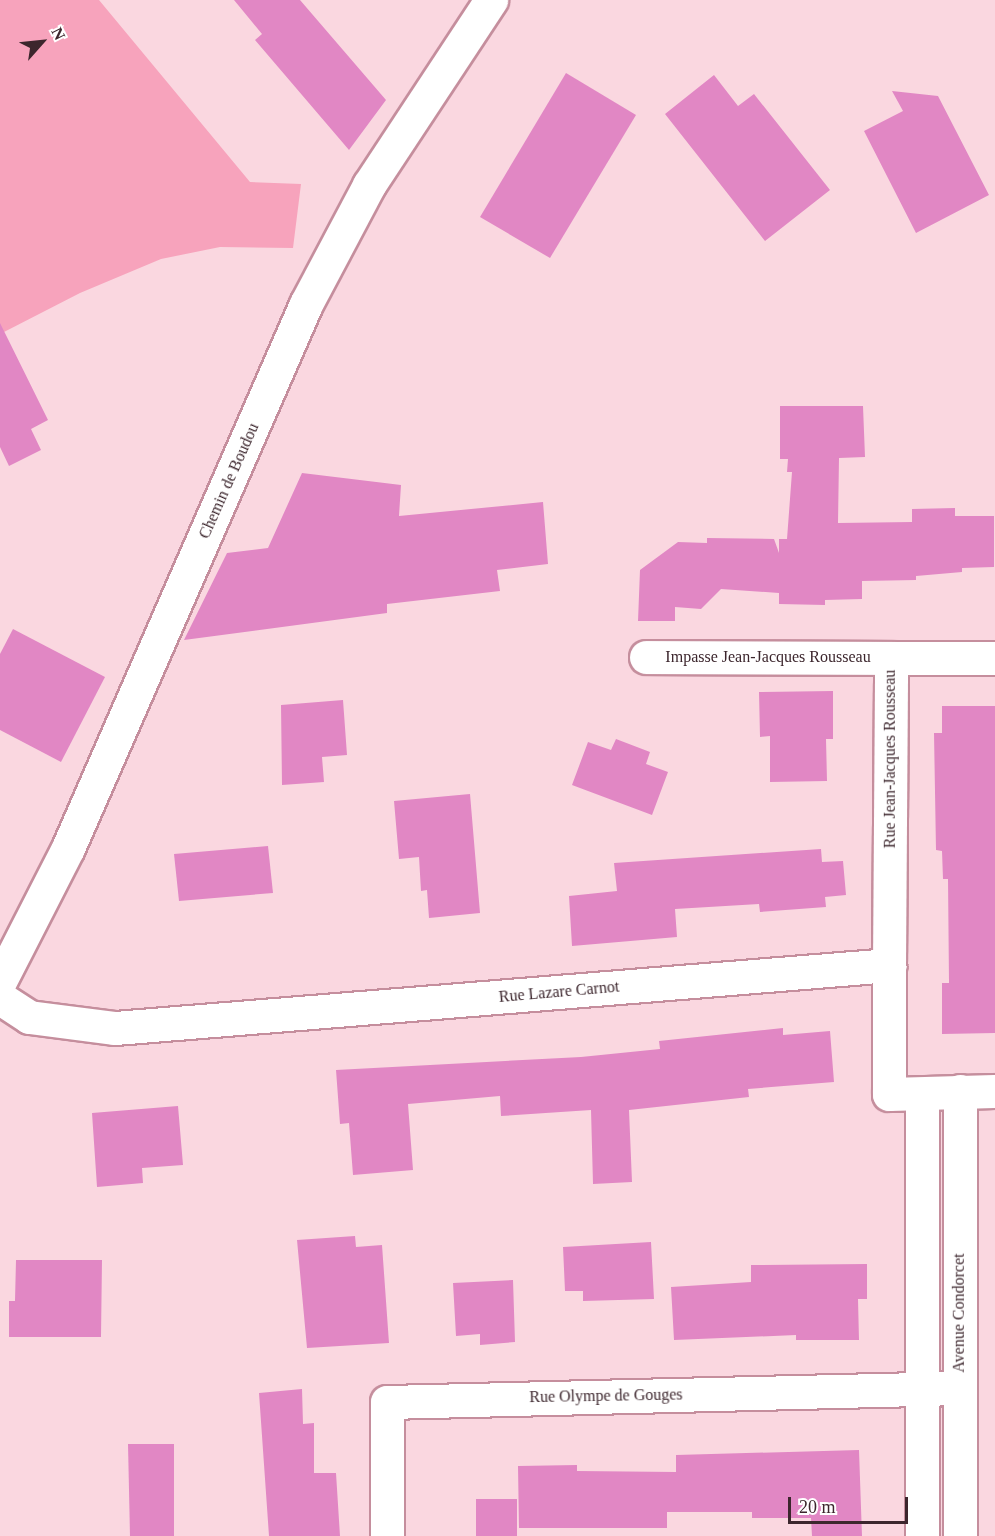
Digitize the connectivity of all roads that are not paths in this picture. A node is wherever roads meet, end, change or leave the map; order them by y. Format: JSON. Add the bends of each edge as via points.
{"nodes":[{"id":1,"x":491,"y":0,"type":"edge"},
{"id":2,"x":646,"y":657,"type":"dead end"},
{"id":3,"x":891,"y":658,"type":"junction"},
{"id":4,"x":995,"y":658,"type":"edge"},
{"id":5,"x":889,"y":965,"type":"junction"},
{"id":6,"x":0,"y":981,"type":"edge"},
{"id":7,"x":0,"y":998,"type":"edge"},
{"id":8,"x":960,"y":1091,"type":"junction"},
{"id":9,"x":995,"y":1091,"type":"edge"},
{"id":10,"x":922,"y":1094,"type":"junction"},
{"id":11,"x":958,"y":1388,"type":"junction"},
{"id":12,"x":924,"y":1389,"type":"junction"},
{"id":13,"x":387,"y":1536,"type":"edge"},
{"id":14,"x":922,"y":1536,"type":"edge"},
{"id":15,"x":960,"y":1536,"type":"edge"}],
"edges":[{"from":1,"to":6,"type":"street","name":"Chemin de Boudou","via":[[447,61],[369,185],[306,303],[68,848]]},
{"from":2,"to":3,"type":"street","name":"Impasse Jean-Jacques Rousseau"},
{"from":3,"to":4,"type":"street","name":"Rue Jean-Jacques Rousseau"},
{"from":3,"to":5,"type":"street","name":"Rue Jean-Jacques Rousseau"},
{"from":5,"to":7,"type":"street","name":"Rue Lazare Carnot","via":[[115,1028],[29,1017]]},
{"from":5,"to":10,"type":"street","via":[[889,1095]]},
{"from":8,"to":9,"type":"street"},
{"from":8,"to":10,"type":"street"},
{"from":8,"to":11,"type":"street","name":"Avenue Condorcet"},
{"from":10,"to":12,"type":"street"},
{"from":11,"to":12,"type":"street","name":"Rue Olympe de Gouges"},
{"from":11,"to":15,"type":"street","name":"Avenue Condorcet"},
{"from":12,"to":13,"type":"street","name":"Rue Olympe de Gouges","via":[[387,1402]]},
{"from":12,"to":14,"type":"street"}]}
